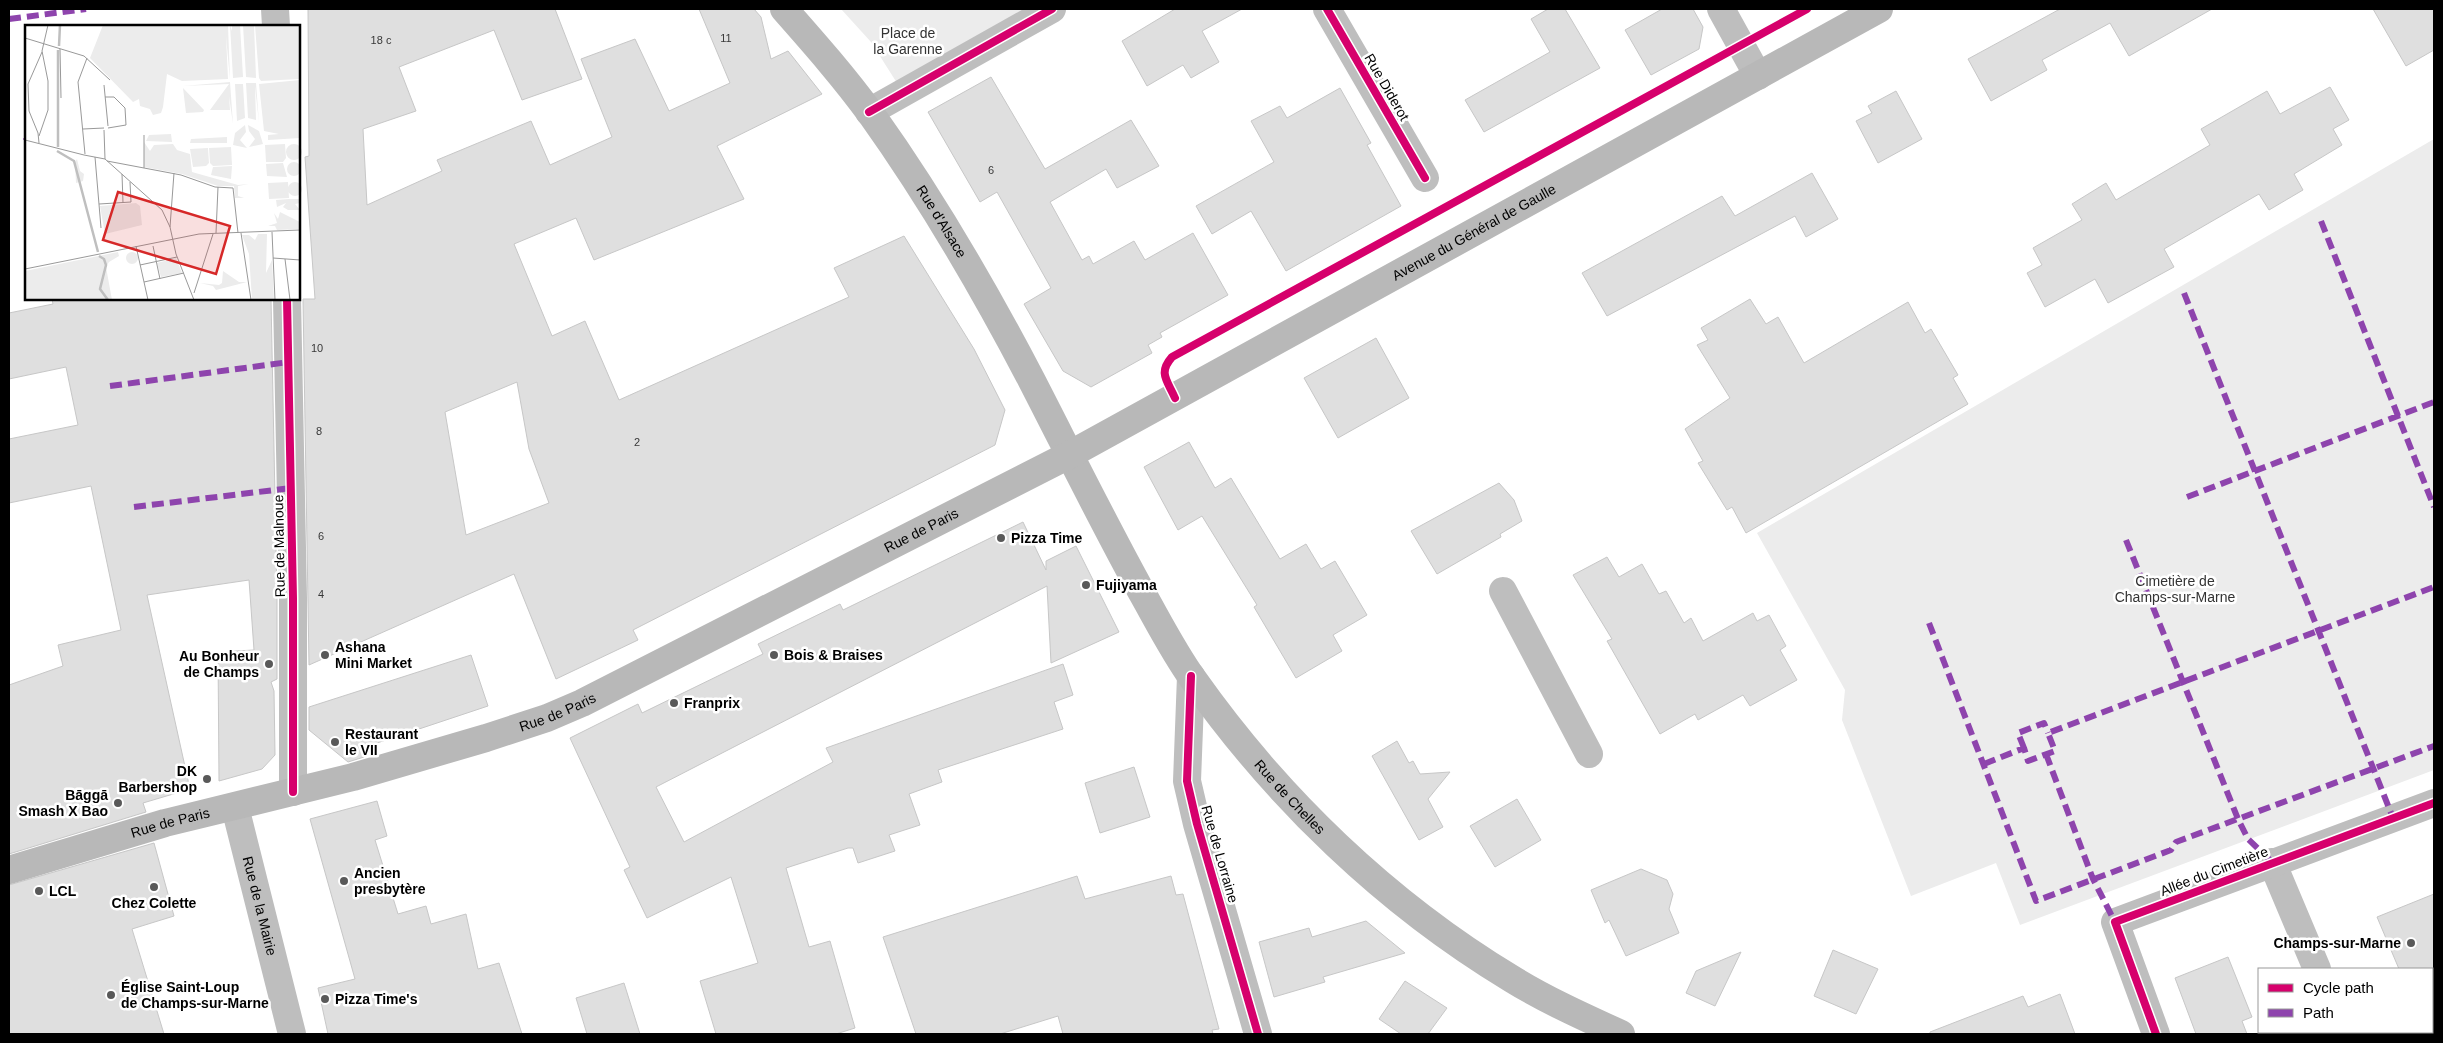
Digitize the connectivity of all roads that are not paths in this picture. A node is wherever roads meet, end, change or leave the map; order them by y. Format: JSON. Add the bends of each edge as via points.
{"nodes":[{"id":1,"x":275,"y":9,"type":"edge"},
{"id":2,"x":784,"y":9,"type":"edge"},
{"id":3,"x":1052,"y":9,"type":"edge"},
{"id":4,"x":1327,"y":9,"type":"edge"},
{"id":5,"x":1721,"y":9,"type":"edge"},
{"id":6,"x":1879,"y":9,"type":"edge"},
{"id":7,"x":276,"y":25,"type":"edge"},
{"id":8,"x":1758,"y":76,"type":"junction"},
{"id":9,"x":869,"y":112,"type":"junction"},
{"id":10,"x":1425,"y":178,"type":"dead end"},
{"id":11,"x":287,"y":300,"type":"edge"},
{"id":12,"x":1069,"y":455,"type":"junction"},
{"id":13,"x":1504,"y":591,"type":"dead end"},
{"id":14,"x":1191,"y":676,"type":"junction"},
{"id":15,"x":1589,"y":754,"type":"dead end"},
{"id":16,"x":293,"y":792,"type":"junction"},
{"id":17,"x":2434,"y":803,"type":"edge"},
{"id":18,"x":235,"y":807,"type":"junction"},
{"id":19,"x":2272,"y":862,"type":"junction"},
{"id":20,"x":9,"y":870,"type":"edge"},
{"id":21,"x":2317,"y":968,"type":"edge"},
{"id":22,"x":292,"y":1034,"type":"edge"},
{"id":23,"x":1258,"y":1034,"type":"edge"},
{"id":24,"x":1621,"y":1034,"type":"edge"},
{"id":25,"x":2156,"y":1034,"type":"edge"}],
"edges":[{"from":1,"to":7,"type":"street"},
{"from":2,"to":9,"type":"main road","name":"Rue d'Alsace"},
{"from":3,"to":9,"type":"street"},
{"from":4,"to":10,"type":"street","name":"Rue Diderot"},
{"from":5,"to":8,"type":"street"},
{"from":6,"to":8,"type":"main road","name":"Avenue du Général de Gaulle"},
{"from":8,"to":12,"type":"main road","name":"Avenue du Général de Gaulle"},
{"from":9,"to":12,"type":"main road","name":"Rue d'Alsace","via":[[922,190],[994,310]]},
{"from":11,"to":16,"type":"street","name":"Rue de Malnoue"},
{"from":12,"to":14,"type":"main road","name":"Rue de Chelles","via":[[1120,554]]},
{"from":12,"to":16,"type":"main road","name":"Rue de Paris","via":[[582,703],[547,718]]},
{"from":13,"to":15,"type":"street"},
{"from":14,"to":23,"type":"street","name":"Rue de Lorraine","via":[[1187,781]]},
{"from":14,"to":24,"type":"main road","name":"Rue de Chelles","via":[[1242,745],[1311,820],[1420,916],[1514,980]]},
{"from":16,"to":18,"type":"main road","name":"Rue de Paris"},
{"from":17,"to":19,"type":"street","name":"Allée du Cimetière"},
{"from":18,"to":20,"type":"main road","name":"Rue de Paris"},
{"from":18,"to":22,"type":"street","name":"Rue de la Mairie"},
{"from":19,"to":21,"type":"street"},
{"from":19,"to":25,"type":"street","name":"Allée du Cimetière","via":[[2115,922]]}]}
